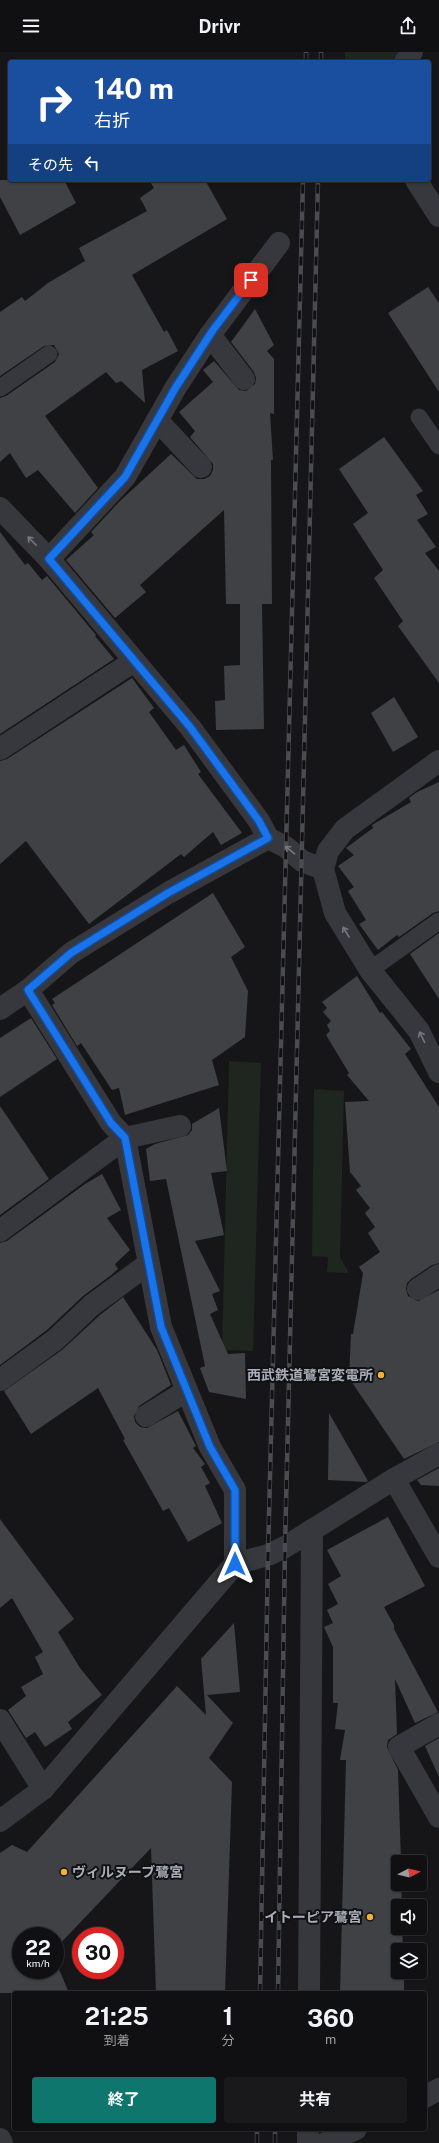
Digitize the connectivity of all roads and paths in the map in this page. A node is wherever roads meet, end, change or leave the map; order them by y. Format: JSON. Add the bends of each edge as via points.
{"nodes":[{"id":1,"x":417,"y":182,"type":"edge"},
{"id":2,"x":439,"y":216,"type":"edge"},
{"id":3,"x":279,"y":243,"type":"dead end"},
{"id":4,"x":210,"y":335,"type":"junction"},
{"id":5,"x":49,"y":354,"type":"dead end"},
{"id":6,"x":244,"y":379,"type":"dead end"},
{"id":7,"x":0,"y":388,"type":"edge"},
{"id":8,"x":419,"y":416,"type":"dead end"},
{"id":9,"x":157,"y":420,"type":"junction"},
{"id":10,"x":439,"y":446,"type":"edge"},
{"id":11,"x":201,"y":468,"type":"dead end"},
{"id":12,"x":4,"y":520,"type":"edge"},
{"id":13,"x":49,"y":559,"type":"junction"},
{"id":14,"x":134,"y":661,"type":"junction"},
{"id":15,"x":0,"y":749,"type":"edge"},
{"id":16,"x":439,"y":761,"type":"edge"},
{"id":17,"x":268,"y":838,"type":"junction"},
{"id":18,"x":323,"y":869,"type":"junction"},
{"id":19,"x":439,"y":921,"type":"edge"},
{"id":20,"x":370,"y":970,"type":"junction"},
{"id":21,"x":28,"y":990,"type":"junction"},
{"id":22,"x":0,"y":1009,"type":"edge"},
{"id":23,"x":439,"y":1072,"type":"edge"},
{"id":24,"x":180,"y":1126,"type":"dead end"},
{"id":25,"x":125,"y":1138,"type":"junction"},
{"id":26,"x":0,"y":1231,"type":"edge"},
{"id":27,"x":148,"y":1264,"type":"junction"},
{"id":28,"x":439,"y":1275,"type":"edge"},
{"id":29,"x":418,"y":1289,"type":"dead end"},
{"id":30,"x":0,"y":1380,"type":"edge"},
{"id":31,"x":186,"y":1391,"type":"junction"},
{"id":32,"x":146,"y":1416,"type":"dead end"},
{"id":33,"x":439,"y":1454,"type":"edge"},
{"id":34,"x":394,"y":1479,"type":"junction"},
{"id":35,"x":312,"y":1530,"type":"junction"},
{"id":36,"x":439,"y":1557,"type":"edge"},
{"id":37,"x":235,"y":1564,"type":"junction"},
{"id":38,"x":0,"y":1720,"type":"edge"},
{"id":39,"x":439,"y":1724,"type":"edge"},
{"id":40,"x":43,"y":1789,"type":"junction"},
{"id":41,"x":439,"y":1816,"type":"edge"},
{"id":42,"x":0,"y":1821,"type":"edge"},
{"id":43,"x":309,"y":1991,"type":"edge"},
{"id":44,"x":439,"y":2089,"type":"edge"},
{"id":45,"x":427,"y":2096,"type":"edge"},
{"id":46,"x":308,"y":2131,"type":"edge"},
{"id":47,"x":352,"y":2131,"type":"edge"},
{"id":48,"x":0,"y":2139,"type":"edge"},
{"id":49,"x":2,"y":2143,"type":"edge"},
{"id":50,"x":308,"y":2143,"type":"edge"},
{"id":51,"x":326,"y":2143,"type":"edge"}],
"edges":[{"from":1,"to":2,"type":"street"},
{"from":3,"to":4,"type":"street"},
{"from":4,"to":6,"type":"street"},
{"from":4,"to":9,"type":"street"},
{"from":5,"to":7,"type":"lane"},
{"from":8,"to":10,"type":"lane"},
{"from":9,"to":11,"type":"street"},
{"from":9,"to":13,"type":"street","via":[[125,477]]},
{"from":13,"to":12,"type":"street","one_way":true},
{"from":13,"to":14,"type":"street"},
{"from":14,"to":15,"type":"street"},
{"from":14,"to":17,"type":"street","via":[[190,727],[259,821]]},
{"from":16,"to":18,"type":"street","via":[[345,829],[328,851]]},
{"from":18,"to":17,"type":"street","one_way":true,"via":[[302,861],[286,847]]},
{"from":17,"to":21,"type":"street","via":[[168,893],[71,953]]},
{"from":20,"to":18,"type":"street","one_way":true,"via":[[335,913]]},
{"from":19,"to":20,"type":"lane"},
{"from":23,"to":20,"type":"street","one_way":true,"via":[[420,1031]]},
{"from":21,"to":22,"type":"street"},
{"from":21,"to":25,"type":"street","via":[[111,1123]]},
{"from":24,"to":25,"type":"street"},
{"from":25,"to":26,"type":"street"},
{"from":25,"to":27,"type":"street"},
{"from":27,"to":30,"type":"street","via":[[92,1306],[55,1340]]},
{"from":27,"to":31,"type":"street","via":[[161,1327]]},
{"from":28,"to":29,"type":"street"},
{"from":31,"to":32,"type":"street"},
{"from":31,"to":37,"type":"street","via":[[210,1447],[235,1490]]},
{"from":33,"to":34,"type":"street"},
{"from":34,"to":35,"type":"street"},
{"from":34,"to":36,"type":"street"},
{"from":35,"to":37,"type":"street","via":[[268,1555]]},
{"from":35,"to":43,"type":"street"},
{"from":37,"to":40,"type":"street"},
{"from":38,"to":40,"type":"street"},
{"from":39,"to":41,"type":"street","via":[[399,1747]]},
{"from":40,"to":42,"type":"street"},
{"from":44,"to":45,"type":"street"},
{"from":46,"to":50,"type":"street"},
{"from":47,"to":51,"type":"street"},
{"from":48,"to":49,"type":"street"}]}
